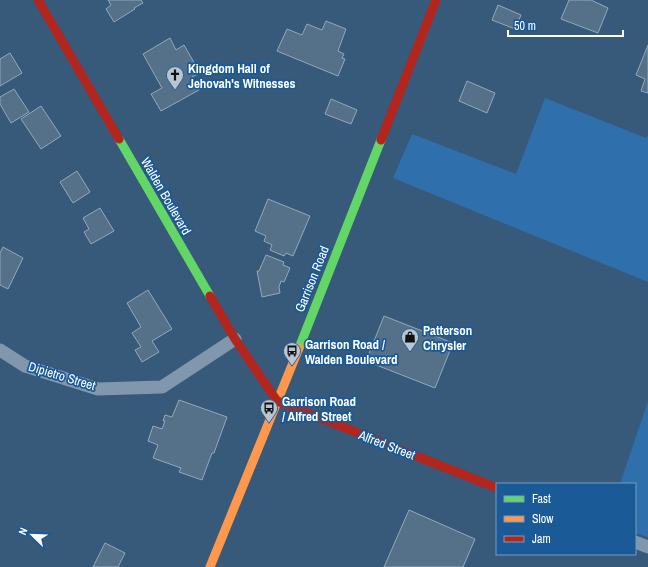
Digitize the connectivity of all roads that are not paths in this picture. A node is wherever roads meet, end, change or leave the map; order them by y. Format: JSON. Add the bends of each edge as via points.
{"nodes":[{"id":1,"x":38,"y":0,"type":"edge"},
{"id":2,"x":436,"y":0,"type":"edge"},
{"id":3,"x":235,"y":339,"type":"junction"},
{"id":4,"x":0,"y":350,"type":"edge"},
{"id":5,"x":277,"y":402,"type":"junction"},
{"id":6,"x":496,"y":488,"type":"edge"},
{"id":7,"x":636,"y":542,"type":"edge"},
{"id":8,"x":648,"y":547,"type":"edge"},
{"id":9,"x":210,"y":567,"type":"edge"}],
"edges":[{"from":1,"to":3,"type":"street","name":"Walden Boulevard"},
{"from":2,"to":5,"type":"street","name":"Garrison Road"},
{"from":3,"to":4,"type":"street","name":"Dipietro Street","via":[[162,387],[98,388],[25,366]]},
{"from":3,"to":5,"type":"street","name":"Walden Boulevard"},
{"from":5,"to":6,"type":"street","name":"Alfred Street"},
{"from":5,"to":9,"type":"street","name":"Garrison Road"},
{"from":7,"to":8,"type":"street"}]}
